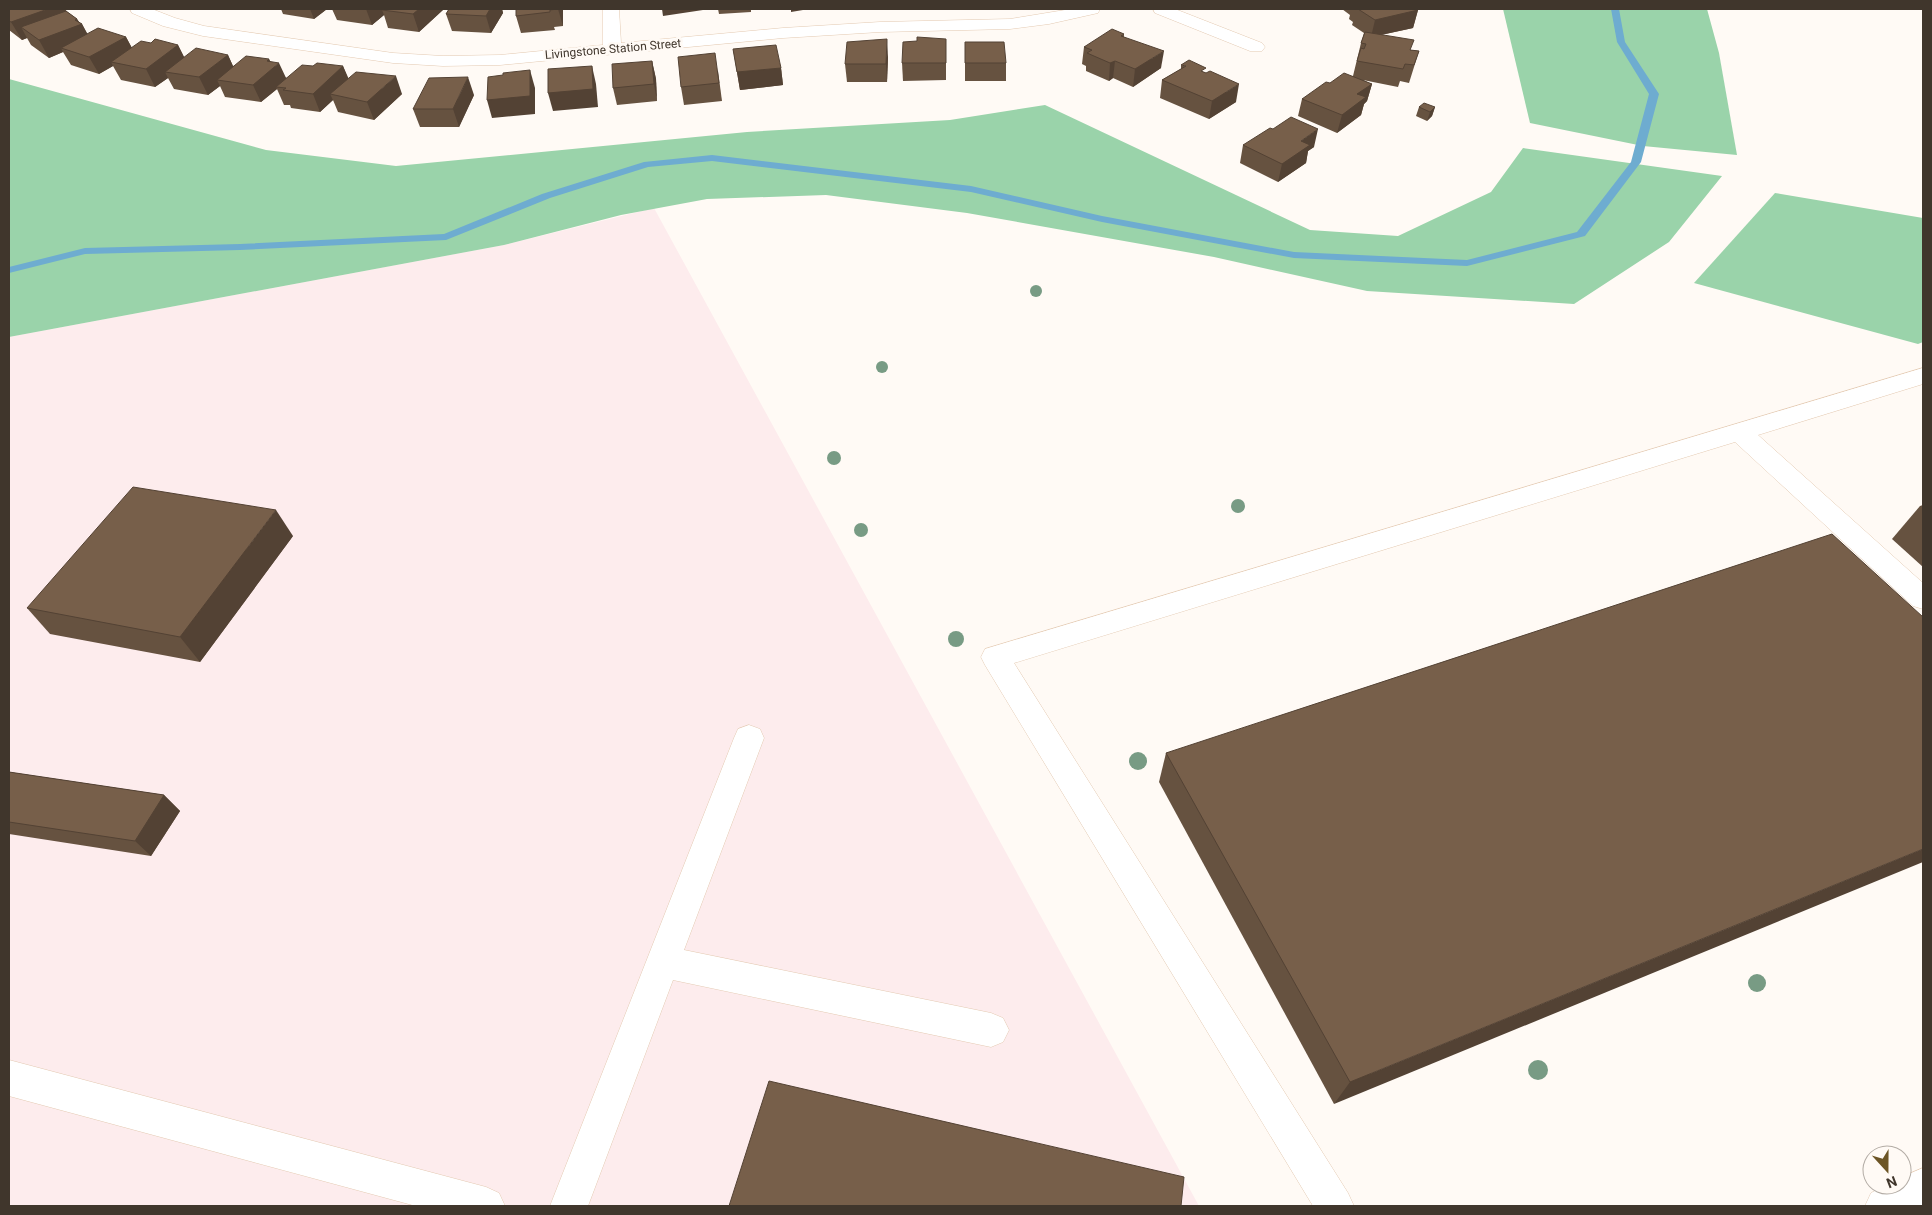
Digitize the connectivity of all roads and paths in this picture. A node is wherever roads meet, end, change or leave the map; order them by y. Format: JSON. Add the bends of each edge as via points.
{"nodes":[{"id":1,"x":142,"y":9,"type":"edge"},
{"id":2,"x":611,"y":9,"type":"edge"},
{"id":3,"x":1092,"y":9,"type":"edge"},
{"id":4,"x":1161,"y":9,"type":"edge"},
{"id":5,"x":1256,"y":47,"type":"dead end"},
{"id":6,"x":612,"y":49,"type":"junction"},
{"id":7,"x":1923,"y":376,"type":"edge"},
{"id":8,"x":1740,"y":432,"type":"junction"},
{"id":9,"x":1923,"y":599,"type":"edge"},
{"id":10,"x":749,"y":738,"type":"dead end"},
{"id":11,"x":663,"y":962,"type":"junction"},
{"id":12,"x":991,"y":1030,"type":"dead end"},
{"id":13,"x":9,"y":1078,"type":"edge"},
{"id":14,"x":1923,"y":1187,"type":"edge"},
{"id":15,"x":486,"y":1206,"type":"edge"},
{"id":16,"x":569,"y":1206,"type":"edge"},
{"id":17,"x":1335,"y":1206,"type":"edge"},
{"id":18,"x":1884,"y":1206,"type":"edge"}],
"edges":[{"from":1,"to":6,"type":"street","name":"Livingstone Station Street","via":[[169,22],[203,31],[394,58],[500,60]]},
{"from":2,"to":6,"type":"street"},
{"from":3,"to":6,"type":"street","name":"Livingstone Station Street","via":[[1010,24],[783,33]]},
{"from":4,"to":5,"type":"street"},
{"from":7,"to":8,"type":"street"},
{"from":8,"to":9,"type":"street"},
{"from":8,"to":17,"type":"street","via":[[995,657]]},
{"from":10,"to":11,"type":"street"},
{"from":11,"to":12,"type":"street"},
{"from":11,"to":16,"type":"street"},
{"from":13,"to":15,"type":"street"},
{"from":14,"to":18,"type":"street"}]}
